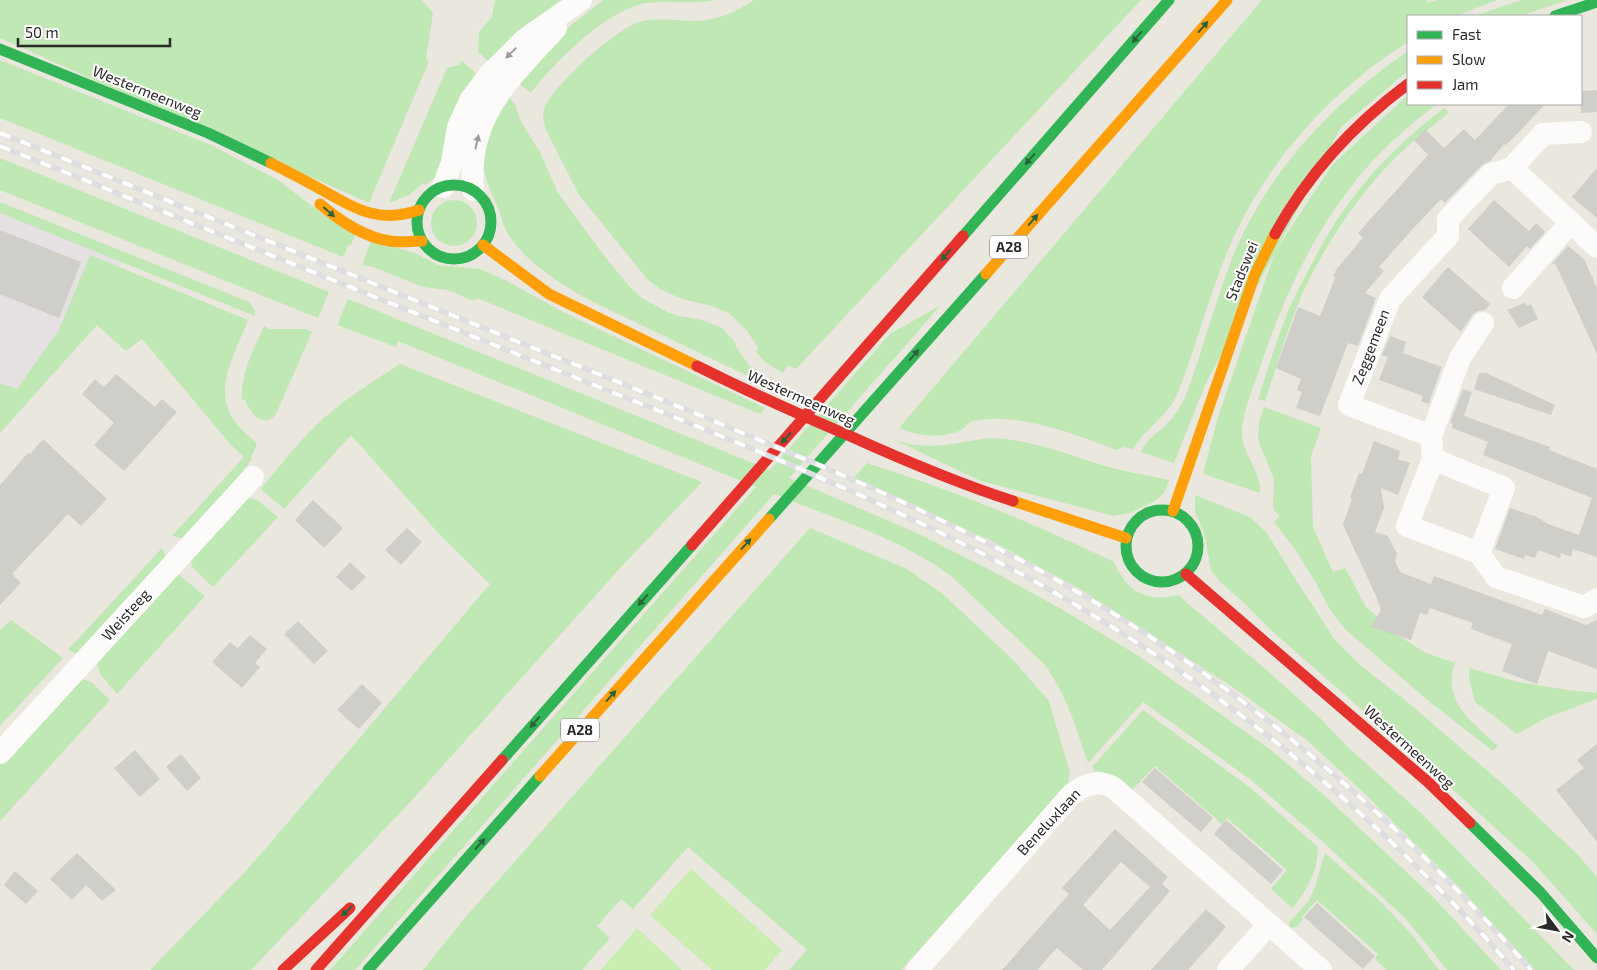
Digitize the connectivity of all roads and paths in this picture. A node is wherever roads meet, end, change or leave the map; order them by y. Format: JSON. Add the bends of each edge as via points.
{"nodes":[{"id":1,"x":1169,"y":0,"type":"edge"},
{"id":2,"x":1226,"y":0,"type":"edge"},
{"id":3,"x":579,"y":2,"type":"edge"},
{"id":4,"x":1597,"y":2,"type":"edge"},
{"id":5,"x":1558,"y":15,"type":"edge"},
{"id":6,"x":0,"y":49,"type":"edge"},
{"id":7,"x":1407,"y":85,"type":"edge"},
{"id":8,"x":1581,"y":132,"type":"dead end"},
{"id":9,"x":279,"y":168,"type":"junction"},
{"id":10,"x":1512,"y":168,"type":"junction"},
{"id":11,"x":443,"y":187,"type":"junction"},
{"id":12,"x":473,"y":190,"type":"junction"},
{"id":13,"x":419,"y":210,"type":"junction"},
{"id":14,"x":1571,"y":222,"type":"junction"},
{"id":15,"x":422,"y":241,"type":"junction"},
{"id":16,"x":483,"y":245,"type":"junction"},
{"id":17,"x":1597,"y":247,"type":"edge"},
{"id":18,"x":1513,"y":288,"type":"dead end"},
{"id":19,"x":1483,"y":323,"type":"dead end"},
{"id":20,"x":1431,"y":436,"type":"junction"},
{"id":21,"x":1433,"y":459,"type":"junction"},
{"id":22,"x":253,"y":477,"type":"dead end"},
{"id":23,"x":1173,"y":511,"type":"junction"},
{"id":24,"x":1126,"y":538,"type":"junction"},
{"id":25,"x":1479,"y":553,"type":"junction"},
{"id":26,"x":1186,"y":574,"type":"junction"},
{"id":27,"x":1597,"y":599,"type":"edge"},
{"id":28,"x":0,"y":753,"type":"edge"},
{"id":29,"x":460,"y":807,"type":"junction"},
{"id":30,"x":382,"y":879,"type":"dead end"},
{"id":31,"x":447,"y":881,"type":"junction"},
{"id":32,"x":361,"y":898,"type":"dead end"},
{"id":33,"x":1269,"y":924,"type":"junction"},
{"id":34,"x":1597,"y":958,"type":"edge"},
{"id":35,"x":390,"y":962,"type":"dead end"},
{"id":36,"x":282,"y":970,"type":"edge"},
{"id":37,"x":316,"y":970,"type":"edge"},
{"id":38,"x":368,"y":970,"type":"edge"},
{"id":39,"x":917,"y":970,"type":"edge"},
{"id":40,"x":1228,"y":970,"type":"edge"},
{"id":41,"x":1321,"y":970,"type":"edge"}],
"edges":[{"from":1,"to":29,"type":"main road","number":"A28","one_way":true},
{"from":31,"to":2,"type":"main road","number":"A28","one_way":true},
{"from":3,"to":11,"type":"street","one_way":true,"via":[[524,40],[489,75],[471,99],[458,127],[452,162]]},
{"from":12,"to":3,"type":"street","one_way":true,"via":[[476,141],[487,112],[503,87]]},
{"from":4,"to":5,"type":"main road"},
{"from":6,"to":9,"type":"main road","name":"Westermeenweg","via":[[208,133]]},
{"from":7,"to":23,"type":"main road","name":"Stadswei","via":[[1372,111],[1330,153],[1302,187],[1280,223],[1255,274]]},
{"from":8,"to":10,"type":"street","name":"Zeggemeen","via":[[1543,134]]},
{"from":9,"to":13,"type":"main road","name":"Westermeenweg","via":[[371,214],[397,216]]},
{"from":9,"to":15,"type":"main road","name":"Westermeenweg","one_way":true,"via":[[349,226],[390,241]]},
{"from":10,"to":14,"type":"street"},
{"from":10,"to":20,"type":"street","name":"Zeggemeen","via":[[1491,174],[1454,213],[1448,220],[1448,236],[1390,299],[1349,405]]},
{"from":11,"to":12,"type":"main road","via":[[458,185]]},
{"from":11,"to":13,"type":"main road","via":[[428,195]]},
{"from":12,"to":16,"type":"main road","via":[[486,202],[491,219]]},
{"from":13,"to":15,"type":"main road","via":[[418,231]]},
{"from":14,"to":17,"type":"street"},
{"from":14,"to":18,"type":"street"},
{"from":15,"to":16,"type":"main road","via":[[437,255],[452,259],[467,257]]},
{"from":16,"to":24,"type":"main road","name":"Westermeenweg","via":[[549,294],[750,393],[970,487]]},
{"from":19,"to":20,"type":"street","via":[[1460,358]]},
{"from":20,"to":21,"type":"street"},
{"from":21,"to":25,"type":"street","via":[[1504,488]]},
{"from":21,"to":25,"type":"street","via":[[1407,526]]},
{"from":22,"to":28,"type":"street","name":"Weisteeg"},
{"from":23,"to":24,"type":"main road","via":[[1153,510],[1144,514],[1136,520]]},
{"from":23,"to":26,"type":"main road","via":[[1186,519],[1197,539],[1195,561]]},
{"from":24,"to":26,"type":"main road","via":[[1129,564],[1149,581],[1162,583]]},
{"from":25,"to":27,"type":"street","via":[[1496,577],[1584,607]]},
{"from":26,"to":34,"type":"main road","name":"Westermeenweg","via":[[1428,782],[1541,893]]},
{"from":29,"to":30,"type":"main road","number":"A28"},
{"from":29,"to":37,"type":"main road","number":"A28"},
{"from":31,"to":35,"type":"main road","number":"A28"},
{"from":31,"to":38,"type":"main road","number":"A28"},
{"from":32,"to":36,"type":"main road","one_way":true},
{"from":33,"to":39,"type":"street","name":"Beneluxlaan","via":[[1114,788],[1105,783],[1093,783],[1072,794]]},
{"from":33,"to":40,"type":"street"},
{"from":33,"to":41,"type":"street","name":"Beneluxlaan"}]}
